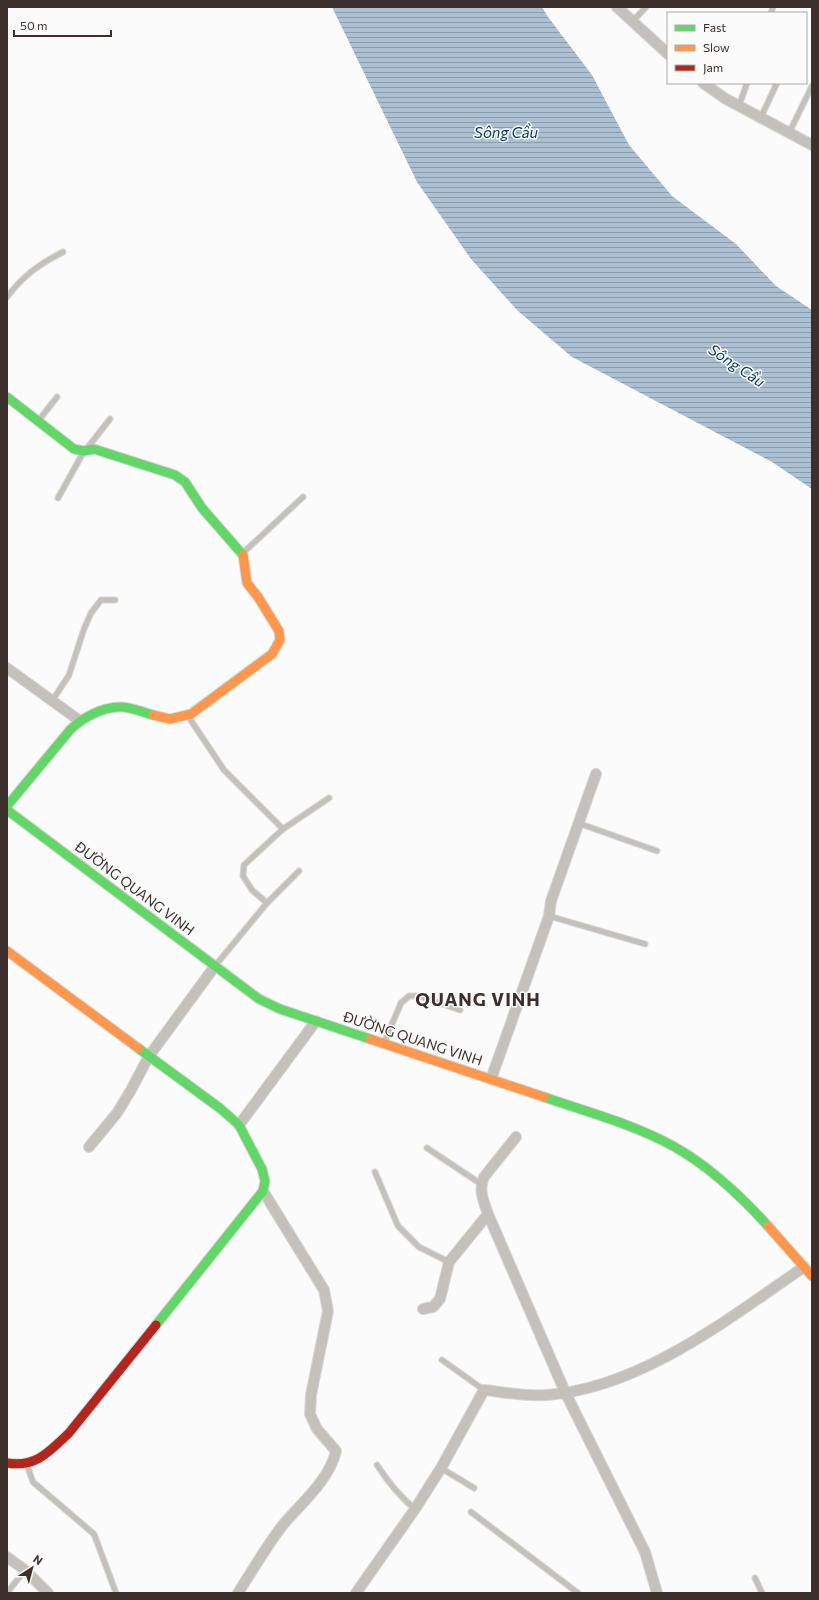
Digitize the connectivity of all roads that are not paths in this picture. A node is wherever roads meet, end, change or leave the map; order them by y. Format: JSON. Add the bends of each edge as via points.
{"nodes":[{"id":1,"x":617,"y":7,"type":"edge"},
{"id":2,"x":646,"y":7,"type":"edge"},
{"id":3,"x":632,"y":22,"type":"junction"},
{"id":4,"x":667,"y":53,"type":"edge"},
{"id":5,"x":705,"y":84,"type":"edge"},
{"id":6,"x":747,"y":84,"type":"edge"},
{"id":7,"x":777,"y":84,"type":"edge"},
{"id":8,"x":812,"y":86,"type":"edge"},
{"id":9,"x":739,"y":106,"type":"junction"},
{"id":10,"x":761,"y":117,"type":"junction"},
{"id":11,"x":789,"y":133,"type":"junction"},
{"id":12,"x":812,"y":145,"type":"edge"},
{"id":13,"x":63,"y":252,"type":"dead end"},
{"id":14,"x":7,"y":298,"type":"edge"},
{"id":15,"x":7,"y":397,"type":"edge"},
{"id":16,"x":57,"y":397,"type":"dead end"},
{"id":17,"x":110,"y":419,"type":"dead end"},
{"id":18,"x":38,"y":421,"type":"junction"},
{"id":19,"x":84,"y":451,"type":"junction"},
{"id":20,"x":303,"y":497,"type":"dead end"},
{"id":21,"x":58,"y":498,"type":"dead end"},
{"id":22,"x":243,"y":553,"type":"junction"},
{"id":23,"x":115,"y":600,"type":"dead end"},
{"id":24,"x":7,"y":668,"type":"edge"},
{"id":25,"x":52,"y":701,"type":"junction"},
{"id":26,"x":188,"y":715,"type":"junction"},
{"id":27,"x":80,"y":721,"type":"junction"},
{"id":28,"x":596,"y":774,"type":"dead end"},
{"id":29,"x":329,"y":798,"type":"dead end"},
{"id":30,"x":7,"y":806,"type":"edge"},
{"id":31,"x":7,"y":810,"type":"edge"},
{"id":32,"x":578,"y":823,"type":"junction"},
{"id":33,"x":282,"y":830,"type":"junction"},
{"id":34,"x":657,"y":851,"type":"dead end"},
{"id":35,"x":299,"y":870,"type":"dead end"},
{"id":36,"x":267,"y":903,"type":"junction"},
{"id":37,"x":549,"y":916,"type":"junction"},
{"id":38,"x":645,"y":944,"type":"dead end"},
{"id":39,"x":7,"y":951,"type":"edge"},
{"id":40,"x":216,"y":966,"type":"junction"},
{"id":41,"x":460,"y":1010,"type":"dead end"},
{"id":42,"x":316,"y":1021,"type":"junction"},
{"id":43,"x":384,"y":1044,"type":"junction"},
{"id":44,"x":149,"y":1056,"type":"junction"},
{"id":45,"x":491,"y":1079,"type":"junction"},
{"id":46,"x":238,"y":1125,"type":"junction"},
{"id":47,"x":516,"y":1137,"type":"dead end"},
{"id":48,"x":89,"y":1147,"type":"dead end"},
{"id":49,"x":427,"y":1148,"type":"dead end"},
{"id":50,"x":375,"y":1172,"type":"dead end"},
{"id":51,"x":481,"y":1184,"type":"junction"},
{"id":52,"x":263,"y":1191,"type":"junction"},
{"id":53,"x":488,"y":1214,"type":"junction"},
{"id":54,"x":449,"y":1262,"type":"junction"},
{"id":55,"x":804,"y":1267,"type":"junction"},
{"id":56,"x":812,"y":1276,"type":"edge"},
{"id":57,"x":423,"y":1309,"type":"dead end"},
{"id":58,"x":442,"y":1360,"type":"dead end"},
{"id":59,"x":484,"y":1390,"type":"junction"},
{"id":60,"x":565,"y":1392,"type":"junction"},
{"id":61,"x":7,"y":1463,"type":"edge"},
{"id":62,"x":27,"y":1464,"type":"junction"},
{"id":63,"x":377,"y":1465,"type":"dead end"},
{"id":64,"x":441,"y":1468,"type":"junction"},
{"id":65,"x":474,"y":1488,"type":"dead end"},
{"id":66,"x":416,"y":1509,"type":"junction"},
{"id":67,"x":471,"y":1512,"type":"dead end"},
{"id":68,"x":7,"y":1557,"type":"edge"},
{"id":69,"x":25,"y":1570,"type":"junction"},
{"id":70,"x":755,"y":1578,"type":"dead end"},
{"id":71,"x":7,"y":1593,"type":"edge"},
{"id":72,"x":48,"y":1593,"type":"edge"},
{"id":73,"x":116,"y":1593,"type":"edge"},
{"id":74,"x":238,"y":1593,"type":"edge"},
{"id":75,"x":356,"y":1593,"type":"edge"},
{"id":76,"x":578,"y":1593,"type":"edge"},
{"id":77,"x":657,"y":1593,"type":"edge"},
{"id":78,"x":762,"y":1593,"type":"edge"}],
"edges":[{"from":1,"to":3,"type":"street"},
{"from":2,"to":3,"type":"lane"},
{"from":3,"to":4,"type":"street"},
{"from":5,"to":9,"type":"street"},
{"from":6,"to":9,"type":"lane"},
{"from":7,"to":10,"type":"lane"},
{"from":8,"to":11,"type":"lane"},
{"from":9,"to":10,"type":"street"},
{"from":10,"to":11,"type":"street"},
{"from":11,"to":12,"type":"street"},
{"from":13,"to":14,"type":"lane","via":[[33,269],[18,282]]},
{"from":15,"to":18,"type":"street"},
{"from":16,"to":18,"type":"lane"},
{"from":17,"to":19,"type":"lane"},
{"from":18,"to":19,"type":"street","via":[[74,449]]},
{"from":19,"to":21,"type":"lane"},
{"from":19,"to":22,"type":"street","via":[[94,449],[175,475],[184,482],[202,508]]},
{"from":20,"to":22,"type":"lane"},
{"from":22,"to":26,"type":"street","via":[[247,583],[279,631],[280,640],[272,654]]},
{"from":23,"to":25,"type":"lane","via":[[101,600],[91,613],[69,675]]},
{"from":24,"to":25,"type":"street"},
{"from":25,"to":27,"type":"street"},
{"from":26,"to":27,"type":"street","via":[[171,719],[159,718],[119,707]]},
{"from":26,"to":33,"type":"lane","via":[[224,770]]},
{"from":27,"to":30,"type":"street"},
{"from":28,"to":32,"type":"street"},
{"from":29,"to":33,"type":"lane"},
{"from":31,"to":40,"type":"street","name":"ĐƯỜNG QUANG VINH"},
{"from":32,"to":34,"type":"lane"},
{"from":32,"to":37,"type":"street","via":[[551,901]]},
{"from":33,"to":36,"type":"lane","via":[[244,865],[243,876],[252,890]]},
{"from":35,"to":36,"type":"lane"},
{"from":36,"to":40,"type":"lane"},
{"from":37,"to":38,"type":"lane"},
{"from":37,"to":45,"type":"street"},
{"from":39,"to":44,"type":"street"},
{"from":40,"to":42,"type":"street","name":"ĐƯỜNG QUANG VINH","via":[[259,999]]},
{"from":40,"to":44,"type":"street"},
{"from":41,"to":43,"type":"lane","via":[[419,996],[408,996],[401,1003]]},
{"from":42,"to":43,"type":"street","name":"ĐƯỜNG QUANG VINH"},
{"from":42,"to":46,"type":"street"},
{"from":43,"to":45,"type":"street","name":"ĐƯỜNG QUANG VINH"},
{"from":44,"to":46,"type":"street","via":[[221,1109]]},
{"from":44,"to":48,"type":"street","via":[[116,1113]]},
{"from":45,"to":55,"type":"street","name":"ĐƯỜNG QUANG VINH","via":[[650,1134],[687,1154],[743,1196]]},
{"from":46,"to":52,"type":"street","via":[[262,1169],[265,1181]]},
{"from":47,"to":51,"type":"street"},
{"from":49,"to":51,"type":"lane"},
{"from":50,"to":54,"type":"lane","via":[[398,1226],[419,1247]]},
{"from":51,"to":53,"type":"street"},
{"from":52,"to":62,"type":"street","via":[[69,1433],[45,1454]]},
{"from":52,"to":74,"type":"street","via":[[324,1290],[328,1311],[311,1395],[310,1414],[317,1429],[336,1451],[334,1461],[325,1477],[282,1527]]},
{"from":53,"to":54,"type":"street"},
{"from":53,"to":60,"type":"street"},
{"from":54,"to":57,"type":"street","via":[[440,1300],[433,1307]]},
{"from":55,"to":56,"type":"street","name":"ĐƯỜNG QUANG VINH"},
{"from":55,"to":60,"type":"street","via":[[700,1338],[631,1374],[598,1386]]},
{"from":58,"to":59,"type":"lane"},
{"from":59,"to":60,"type":"street","via":[[547,1395]]},
{"from":59,"to":64,"type":"street"},
{"from":60,"to":77,"type":"street","via":[[645,1552]]},
{"from":61,"to":62,"type":"street"},
{"from":62,"to":73,"type":"lane","via":[[32,1482],[94,1534]]},
{"from":63,"to":66,"type":"lane","via":[[402,1498]]},
{"from":64,"to":65,"type":"lane"},
{"from":64,"to":66,"type":"street"},
{"from":66,"to":75,"type":"street"},
{"from":67,"to":76,"type":"lane"},
{"from":68,"to":69,"type":"street"},
{"from":69,"to":71,"type":"lane"},
{"from":69,"to":72,"type":"street"},
{"from":70,"to":78,"type":"lane"}]}
